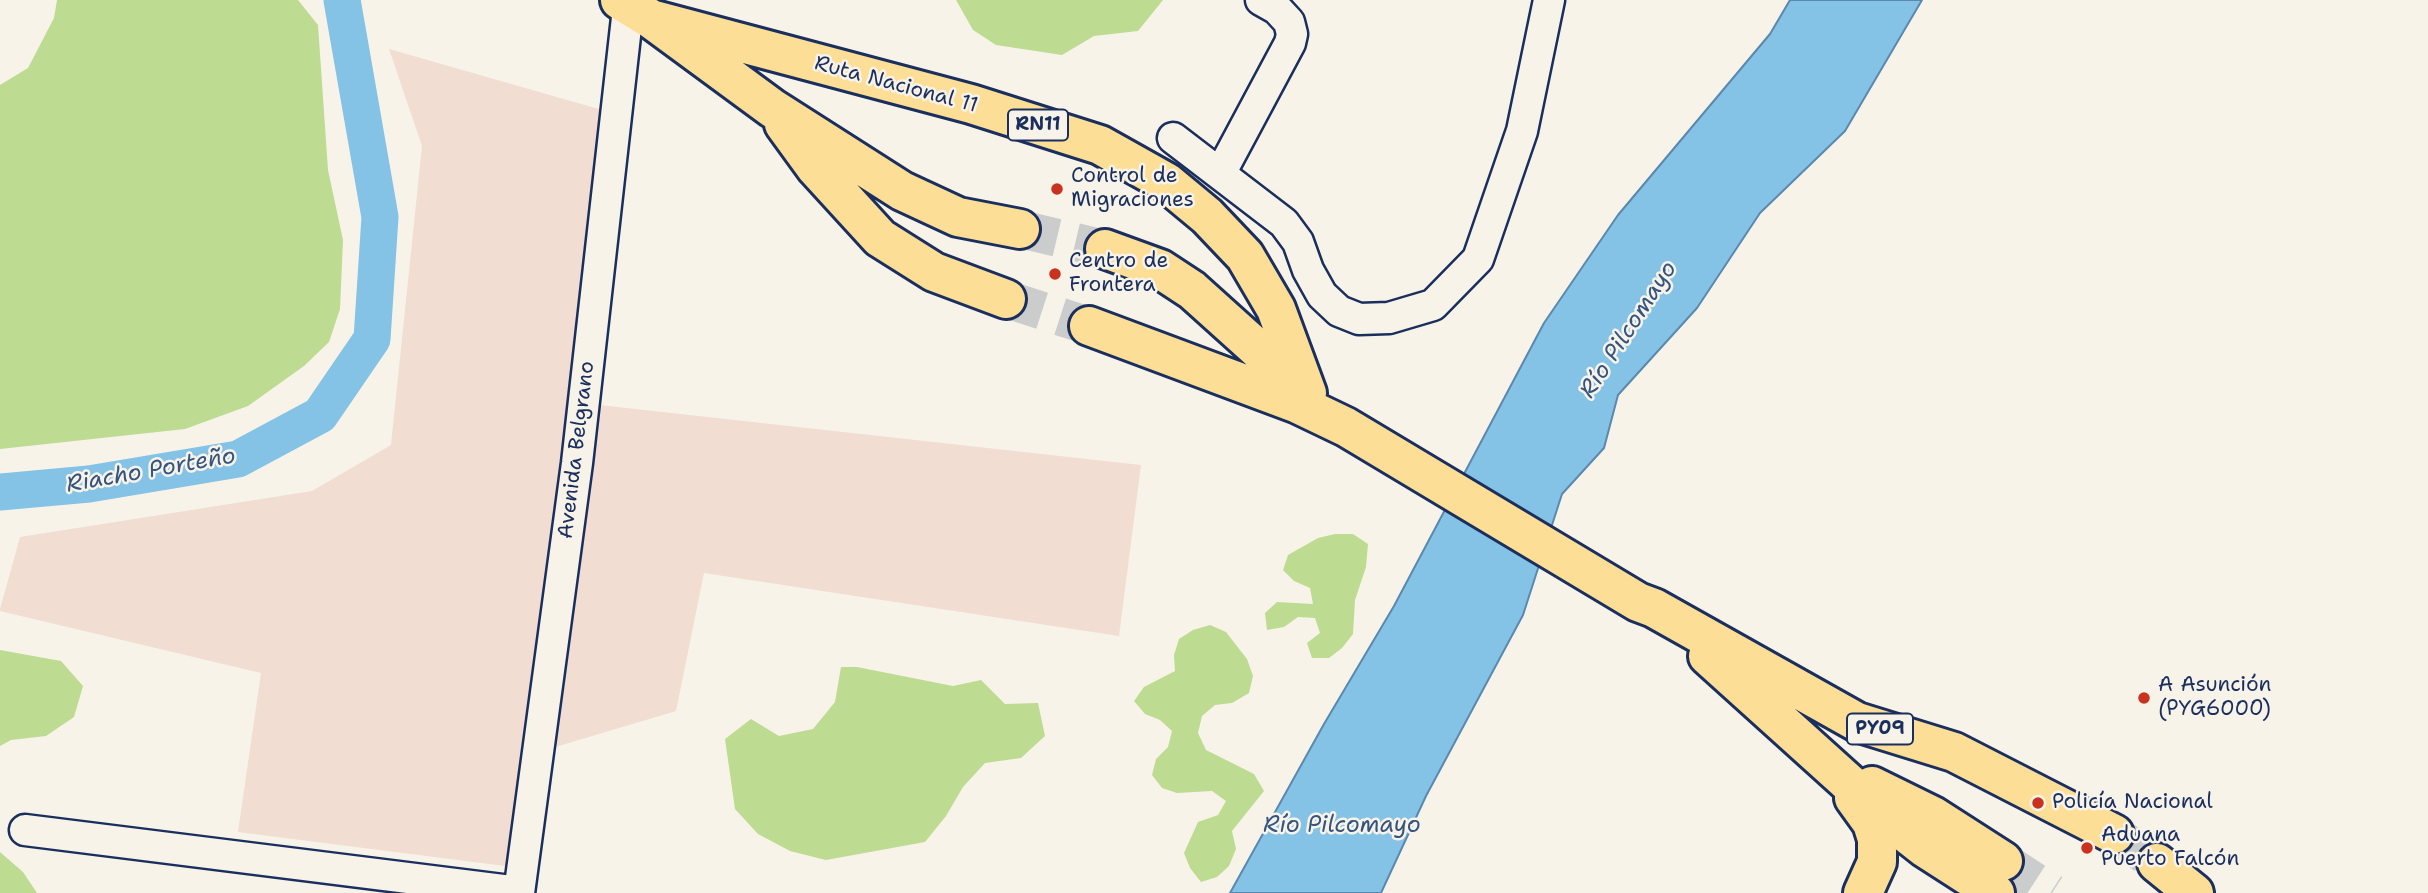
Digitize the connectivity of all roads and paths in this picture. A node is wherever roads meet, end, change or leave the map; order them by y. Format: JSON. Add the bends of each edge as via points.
{"nodes":[{"id":1,"x":1261,"y":0,"type":"edge"},
{"id":2,"x":1549,"y":0,"type":"edge"},
{"id":3,"x":632,"y":6,"type":"edge"},
{"id":4,"x":772,"y":108,"type":"junction"},
{"id":5,"x":1173,"y":138,"type":"dead end"},
{"id":6,"x":1220,"y":174,"type":"junction"},
{"id":7,"x":1020,"y":229,"type":"tunnel mouth"},
{"id":8,"x":1105,"y":249,"type":"tunnel mouth"},
{"id":9,"x":1006,"y":299,"type":"tunnel mouth"},
{"id":10,"x":1089,"y":326,"type":"tunnel mouth"},
{"id":11,"x":1307,"y":393,"type":"junction"},
{"id":12,"x":1346,"y":427,"type":"junction"},
{"id":13,"x":1507,"y":524,"type":"joint"},
{"id":14,"x":1654,"y":608,"type":"junction"},
{"id":15,"x":1827,"y":763,"type":"junction"},
{"id":16,"x":25,"y":830,"type":"dead end"},
{"id":17,"x":2114,"y":834,"type":"tunnel mouth"},
{"id":18,"x":2157,"y":863,"type":"tunnel mouth"},
{"id":19,"x":1999,"y":877,"type":"tunnel mouth"},
{"id":20,"x":519,"y":892,"type":"edge"},
{"id":21,"x":1840,"y":893,"type":"edge"},
{"id":22,"x":1863,"y":893,"type":"edge"},
{"id":23,"x":2194,"y":893,"type":"edge"}],
"edges":[{"from":1,"to":6,"type":"street","via":[[1289,22],[1290,43]]},
{"from":2,"to":6,"type":"street","via":[[1522,131],[1478,259],[1433,304],[1389,318],[1359,319],[1339,311],[1322,295],[1298,242],[1284,223]]},
{"from":3,"to":4,"type":"highway"},
{"from":3,"to":11,"type":"highway","name":"Ruta Nacional 11","number":"RN11","via":[[1100,145],[1166,182],[1245,256],[1276,309]]},
{"from":3,"to":20,"type":"street","name":"Avenida Belgrano"},
{"from":4,"to":7,"type":"highway","via":[[902,191],[958,217]]},
{"from":4,"to":9,"type":"highway","via":[[816,168],[880,238],[934,272]]},
{"from":5,"to":6,"type":"street"},
{"from":8,"to":11,"type":"highway","name":"Ruta Nacional 11","number":"RN11","via":[[1160,270],[1192,290]]},
{"from":10,"to":12,"type":"highway","name":"Ruta Nacional 11","number":"RN11","via":[[1298,404]]},
{"from":11,"to":12,"type":"highway","name":"Ruta Nacional 11","number":"RN11"},
{"from":12,"to":13,"type":"highway","name":"Ruta Nacional 11","number":"RN11"},
{"from":13,"to":14,"type":"highway","number":"PY09"},
{"from":14,"to":15,"type":"highway","number":"PY09"},
{"from":14,"to":17,"type":"highway","number":"PY09","via":[[1857,722],[1954,752]]},
{"from":15,"to":19,"type":"highway","number":"PY09","via":[[1925,848]]},
{"from":15,"to":21,"type":"highway","via":[[1854,820],[1857,837]]},
{"from":15,"to":22,"type":"highway","via":[[1872,823],[1877,839],[1877,862]]},
{"from":16,"to":20,"type":"street"},
{"from":18,"to":23,"type":"highway"}]}
